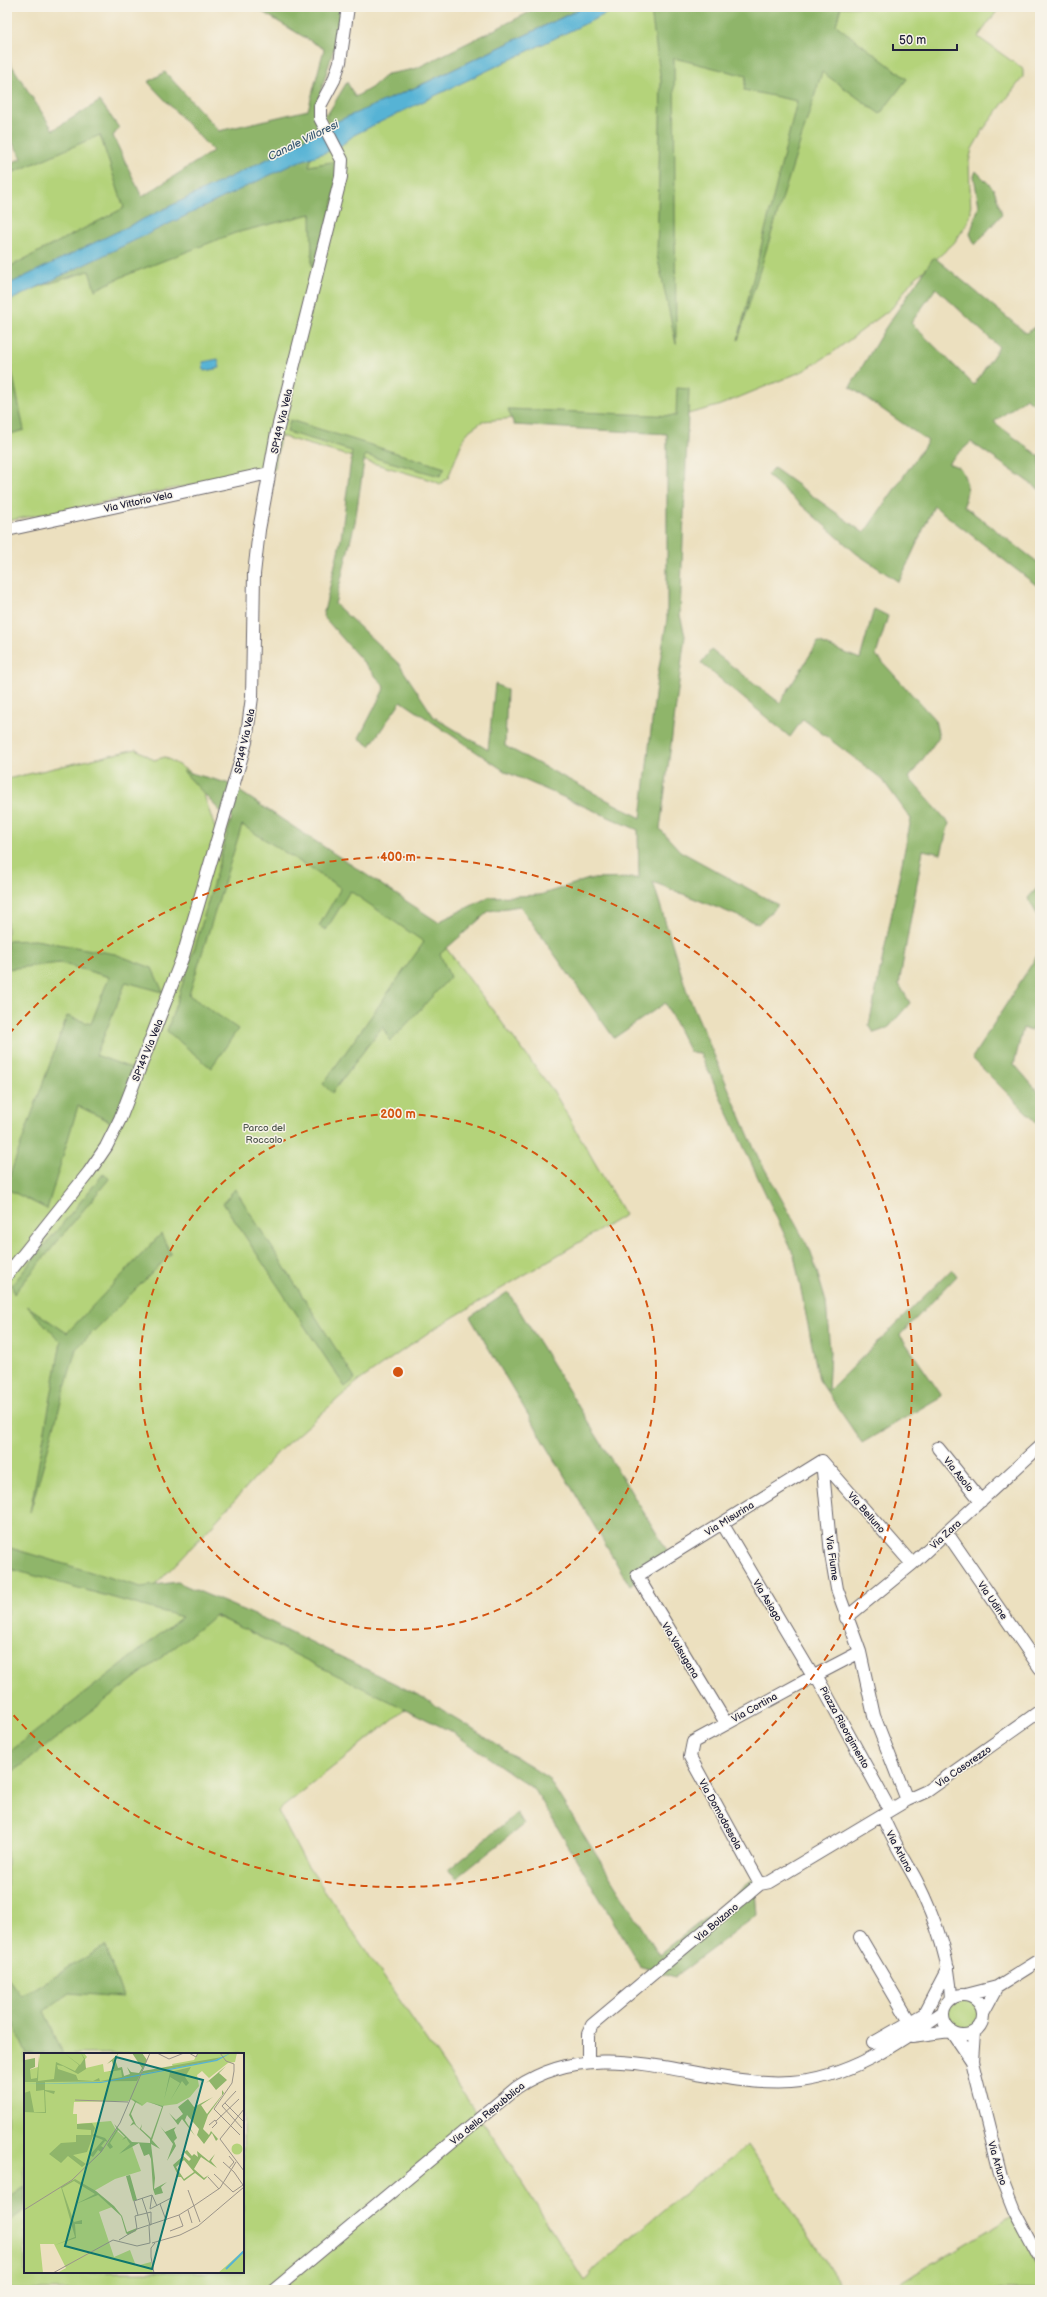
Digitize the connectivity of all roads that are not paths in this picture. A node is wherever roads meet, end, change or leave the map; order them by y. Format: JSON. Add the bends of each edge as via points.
{"nodes":[{"id":1,"x":348,"y":7,"type":"edge"},
{"id":2,"x":269,"y":473,"type":"junction"},
{"id":3,"x":7,"y":530,"type":"edge"},
{"id":4,"x":7,"y":1275,"type":"edge"},
{"id":5,"x":1040,"y":1446,"type":"edge"},
{"id":6,"x":938,"y":1448,"type":"dead end"},
{"id":7,"x":822,"y":1460,"type":"junction"},
{"id":8,"x":981,"y":1501,"type":"junction"},
{"id":9,"x":722,"y":1523,"type":"junction"},
{"id":10,"x":947,"y":1533,"type":"junction"},
{"id":11,"x":912,"y":1564,"type":"junction"},
{"id":12,"x":637,"y":1576,"type":"joint"},
{"id":13,"x":846,"y":1618,"type":"junction"},
{"id":14,"x":860,"y":1652,"type":"junction"},
{"id":15,"x":1040,"y":1668,"type":"edge"},
{"id":16,"x":816,"y":1675,"type":"junction"},
{"id":17,"x":1040,"y":1711,"type":"edge"},
{"id":18,"x":726,"y":1723,"type":"junction"},
{"id":19,"x":693,"y":1742,"type":"joint"},
{"id":20,"x":907,"y":1800,"type":"junction"},
{"id":21,"x":886,"y":1812,"type":"junction"},
{"id":22,"x":760,"y":1884,"type":"junction"},
{"id":23,"x":860,"y":1937,"type":"dead end"},
{"id":24,"x":1040,"y":1960,"type":"edge"},
{"id":25,"x":949,"y":1972,"type":"junction"},
{"id":26,"x":997,"y":1987,"type":"junction"},
{"id":27,"x":960,"y":1996,"type":"junction"},
{"id":28,"x":943,"y":2012,"type":"junction"},
{"id":29,"x":983,"y":2013,"type":"junction"},
{"id":30,"x":910,"y":2022,"type":"junction"},
{"id":31,"x":952,"y":2032,"type":"junction"},
{"id":32,"x":974,"y":2032,"type":"junction"},
{"id":33,"x":906,"y":2037,"type":"junction"},
{"id":34,"x":873,"y":2043,"type":"dead end"},
{"id":35,"x":972,"y":2061,"type":"junction"},
{"id":36,"x":588,"y":2062,"type":"junction"},
{"id":37,"x":1040,"y":2259,"type":"edge"},
{"id":38,"x":274,"y":2290,"type":"edge"}],
"edges":[{"from":1,"to":2,"type":"street","name":"SP149 Via Vela","via":[[340,62],[320,106],[320,118],[342,160],[341,177]]},
{"from":2,"to":3,"type":"street","name":"Via Vittorio Vela"},
{"from":2,"to":4,"type":"street","name":"SP149 Via Vela","via":[[254,574],[251,716],[230,799],[183,956],[120,1119],[106,1147]]},
{"from":5,"to":8,"type":"street","name":"Via Zara"},
{"from":6,"to":8,"type":"street","name":"Via Asolo"},
{"from":7,"to":9,"type":"street","name":"Via Misurina"},
{"from":7,"to":11,"type":"street","name":"Via Belluno"},
{"from":7,"to":13,"type":"street","name":"Via Fiume","via":[[831,1554],[837,1589]]},
{"from":8,"to":10,"type":"street","name":"Via Zara"},
{"from":9,"to":12,"type":"street","name":"Via Misurina"},
{"from":9,"to":16,"type":"street","name":"Via Asiago","via":[[811,1673]]},
{"from":10,"to":11,"type":"street","name":"Via Zara"},
{"from":10,"to":15,"type":"street","name":"Via Udine"},
{"from":11,"to":13,"type":"street","name":"Via Zara"},
{"from":12,"to":18,"type":"street","name":"Via Valsugana"},
{"from":13,"to":14,"type":"street","name":"Via Fiume"},
{"from":14,"to":16,"type":"street","name":"Piazza Risorgimento"},
{"from":14,"to":20,"type":"street","via":[[874,1716]]},
{"from":16,"to":18,"type":"street","name":"Via Cortina"},
{"from":16,"to":21,"type":"street","name":"Piazza Risorgimento"},
{"from":17,"to":20,"type":"street","name":"Via Casorezzo","via":[[927,1791]]},
{"from":18,"to":19,"type":"street","name":"Via Cortina"},
{"from":19,"to":22,"type":"street","name":"Via Domodossola","via":[[690,1757]]},
{"from":20,"to":21,"type":"street","name":"Via Casorezzo"},
{"from":21,"to":22,"type":"street","name":"Via Bolzano","via":[[770,1882]]},
{"from":21,"to":25,"type":"street","name":"Via Arluno","via":[[892,1840],[925,1899]]},
{"from":22,"to":36,"type":"street","name":"Via Bolzano","via":[[592,2025],[588,2034]]},
{"from":23,"to":30,"type":"street"},
{"from":24,"to":26,"type":"street"},
{"from":25,"to":27,"type":"street","name":"Via Arluno"},
{"from":25,"to":30,"type":"street","via":[[924,2014]]},
{"from":26,"to":27,"type":"street"},
{"from":26,"to":29,"type":"street"},
{"from":27,"to":28,"type":"street"},
{"from":27,"to":29,"type":"street","via":[[978,2002]]},
{"from":28,"to":31,"type":"street","via":[[943,2021]]},
{"from":28,"to":33,"type":"street","name":"Via della Repubblica"},
{"from":29,"to":32,"type":"street","via":[[981,2025]]},
{"from":30,"to":34,"type":"street"},
{"from":31,"to":32,"type":"street","via":[[966,2035]]},
{"from":31,"to":33,"type":"street","name":"Via della Repubblica"},
{"from":31,"to":35,"type":"street","name":"Via Arluno"},
{"from":32,"to":35,"type":"street","name":"Via Arluno"},
{"from":33,"to":36,"type":"street","name":"Via della Repubblica","via":[[842,2071],[792,2082],[760,2081],[626,2061]]},
{"from":35,"to":37,"type":"street","name":"Via Arluno","via":[[1001,2177],[1014,2210]]},
{"from":36,"to":38,"type":"street","name":"Via della Repubblica","via":[[542,2075],[516,2088]]}]}
